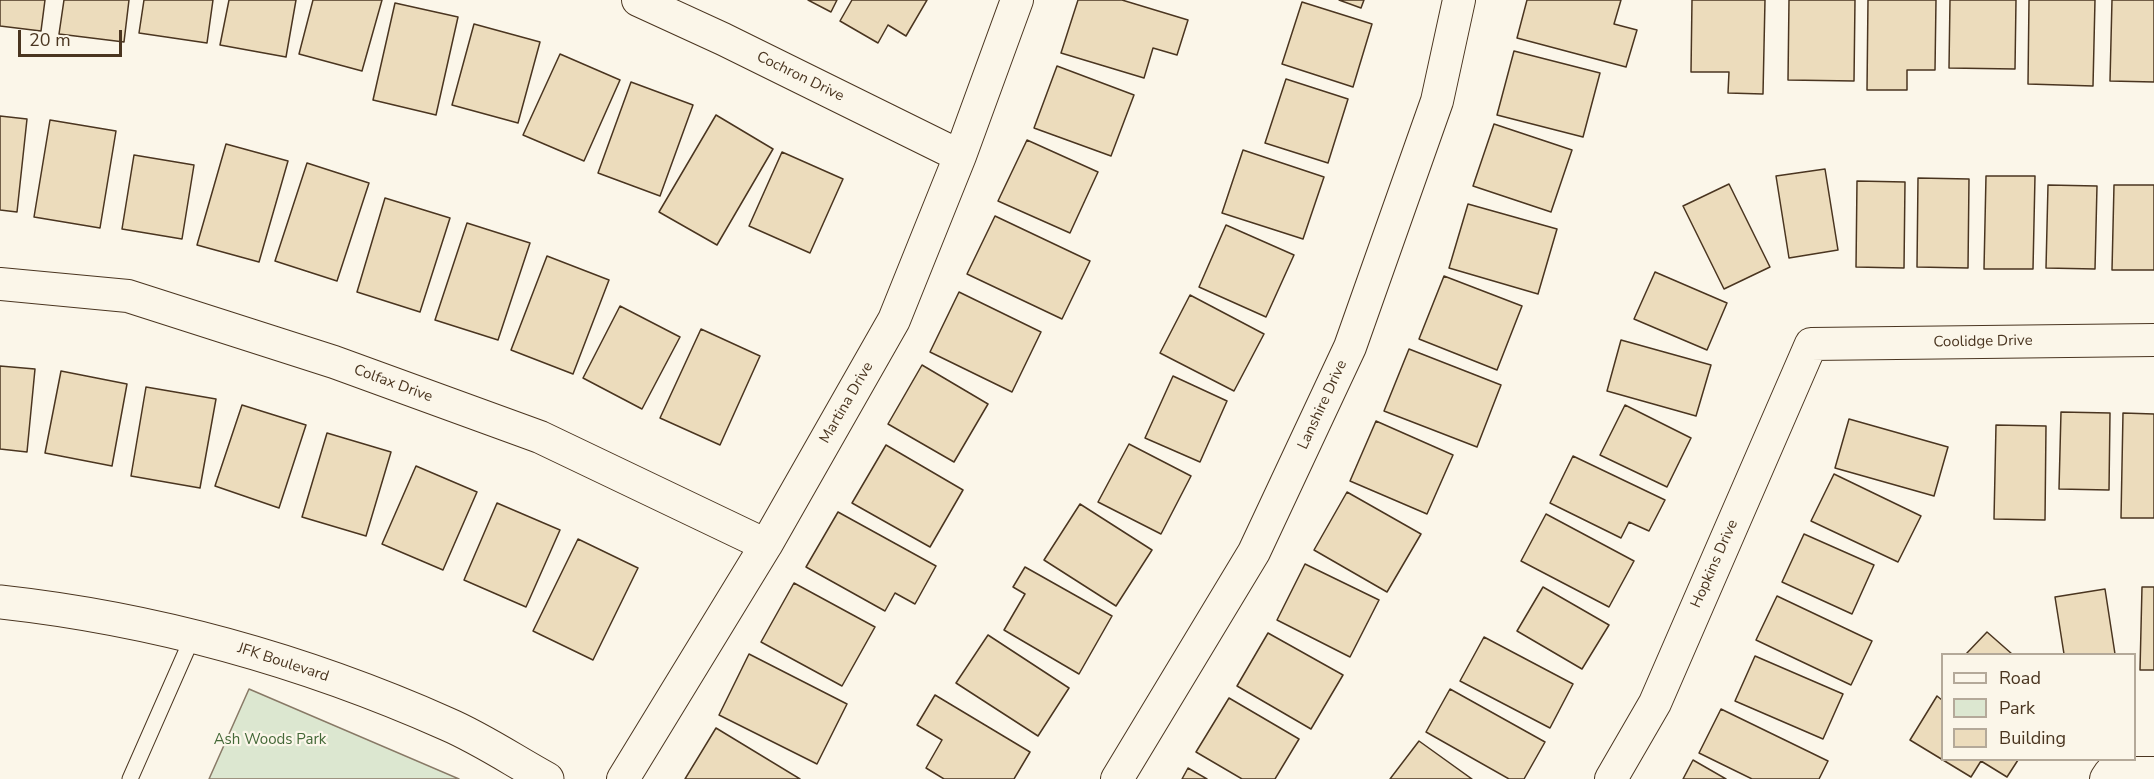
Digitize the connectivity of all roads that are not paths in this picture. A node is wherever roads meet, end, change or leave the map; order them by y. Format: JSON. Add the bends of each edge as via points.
{"nodes":[{"id":1,"x":638,"y":0,"type":"edge"},
{"id":2,"x":1017,"y":0,"type":"edge"},
{"id":3,"x":1458,"y":0,"type":"edge"},
{"id":4,"x":960,"y":156,"type":"junction"},
{"id":5,"x":0,"y":284,"type":"edge"},
{"id":6,"x":2154,"y":340,"type":"edge"},
{"id":7,"x":1811,"y":344,"type":"joint"},
{"id":8,"x":766,"y":545,"type":"junction"},
{"id":9,"x":0,"y":602,"type":"edge"},
{"id":10,"x":193,"y":636,"type":"junction"},
{"id":11,"x":2154,"y":773,"type":"edge"},
{"id":12,"x":2108,"y":776,"type":"edge"},
{"id":13,"x":130,"y":779,"type":"edge"},
{"id":14,"x":547,"y":779,"type":"edge"},
{"id":15,"x":622,"y":779,"type":"edge"},
{"id":16,"x":1117,"y":779,"type":"edge"},
{"id":17,"x":1611,"y":779,"type":"edge"}],
"edges":[{"from":1,"to":4,"type":"street","name":"Cochron Drive"},
{"from":2,"to":4,"type":"street","name":"Martina Drive"},
{"from":3,"to":16,"type":"street","name":"Lanshire Drive","via":[[1437,101],[1350,347],[1254,552]]},
{"from":4,"to":8,"type":"street","name":"Martina Drive","via":[[894,320]]},
{"from":5,"to":8,"type":"street","name":"Colfax Drive","via":[[128,296],[334,362],[540,437]]},
{"from":6,"to":7,"type":"street","name":"Coolidge Drive"},
{"from":7,"to":17,"type":"street","name":"Hopkins Drive","via":[[1655,703]]},
{"from":8,"to":15,"type":"street","name":"Martina Drive"},
{"from":9,"to":10,"type":"street","name":"JFK Boulevard","via":[[53,608]]},
{"from":10,"to":13,"type":"lane"},
{"from":10,"to":14,"type":"street","name":"JFK Boulevard","via":[[348,683],[449,725]]},
{"from":11,"to":12,"type":"street"}]}
